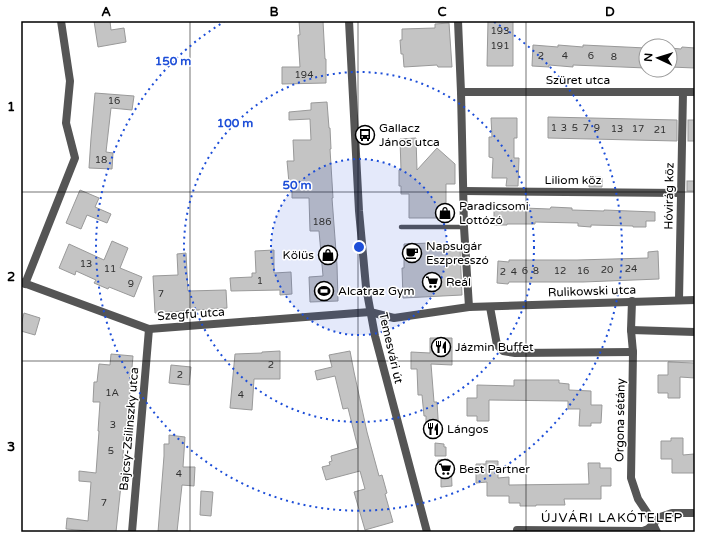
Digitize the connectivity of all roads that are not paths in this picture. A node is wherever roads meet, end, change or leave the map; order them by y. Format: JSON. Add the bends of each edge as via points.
{"nodes":[{"id":1,"x":61,"y":21,"type":"edge"},
{"id":2,"x":349,"y":21,"type":"edge"},
{"id":3,"x":458,"y":21,"type":"edge"},
{"id":4,"x":461,"y":92,"type":"junction"},
{"id":5,"x":683,"y":92,"type":"junction"},
{"id":6,"x":695,"y":92,"type":"edge"},
{"id":7,"x":464,"y":191,"type":"junction"},
{"id":8,"x":681,"y":193,"type":"junction"},
{"id":9,"x":401,"y":227,"type":"dead end"},
{"id":10,"x":464,"y":227,"type":"junction"},
{"id":11,"x":23,"y":283,"type":"edge"},
{"id":12,"x":679,"y":300,"type":"junction"},
{"id":13,"x":695,"y":300,"type":"edge"},
{"id":14,"x":632,"y":302,"type":"junction"},
{"id":15,"x":469,"y":307,"type":"junction"},
{"id":16,"x":490,"y":307,"type":"junction"},
{"id":17,"x":370,"y":312,"type":"junction"},
{"id":18,"x":149,"y":329,"type":"junction"},
{"id":19,"x":631,"y":330,"type":"junction"},
{"id":20,"x":695,"y":332,"type":"edge"},
{"id":21,"x":633,"y":352,"type":"junction"},
{"id":22,"x":695,"y":513,"type":"edge"},
{"id":23,"x":653,"y":524,"type":"junction"},
{"id":24,"x":517,"y":530,"type":"dead end"},
{"id":25,"x":132,"y":532,"type":"edge"},
{"id":26,"x":427,"y":532,"type":"edge"},
{"id":27,"x":658,"y":532,"type":"edge"}],
"edges":[{"from":1,"to":11,"type":"street","via":[[70,81],[66,123],[75,158]]},
{"from":2,"to":17,"type":"street","name":"Temesvári út","via":[[359,212]]},
{"from":3,"to":4,"type":"street"},
{"from":4,"to":5,"type":"street","name":"Szüret utca"},
{"from":4,"to":7,"type":"street"},
{"from":5,"to":6,"type":"street","name":"Szüret utca"},
{"from":5,"to":8,"type":"street","name":"Hóvirág köz"},
{"from":7,"to":8,"type":"street","name":"Liliom köz"},
{"from":7,"to":10,"type":"street"},
{"from":8,"to":12,"type":"street","name":"Hóvirág köz"},
{"from":9,"to":10,"type":"lane"},
{"from":10,"to":15,"type":"street"},
{"from":11,"to":18,"type":"street","name":"Szegfű utca"},
{"from":12,"to":13,"type":"street","name":"Rulikowski utca"},
{"from":12,"to":14,"type":"street","name":"Rulikowski utca"},
{"from":14,"to":16,"type":"street","name":"Rulikowski utca"},
{"from":14,"to":19,"type":"street","name":"Orgona sétány"},
{"from":15,"to":16,"type":"street","name":"Rulikowski utca"},
{"from":15,"to":17,"type":"street","name":"Rulikowski utca","via":[[394,318]]},
{"from":16,"to":21,"type":"street","via":[[497,345],[503,351]]},
{"from":17,"to":18,"type":"street","name":"Szegfű utca"},
{"from":17,"to":26,"type":"street","name":"Temesvári út","via":[[374,336]]},
{"from":18,"to":25,"type":"street","name":"Bajcsy-Zsilinszky utca"},
{"from":19,"to":20,"type":"street"},
{"from":19,"to":21,"type":"street","name":"Orgona sétány"},
{"from":21,"to":23,"type":"street","name":"Orgona sétány","via":[[631,478],[638,499]]},
{"from":22,"to":23,"type":"street","via":[[672,513]]},
{"from":23,"to":24,"type":"street","via":[[643,531]]},
{"from":23,"to":27,"type":"street","name":"Orgona sétány"}]}
